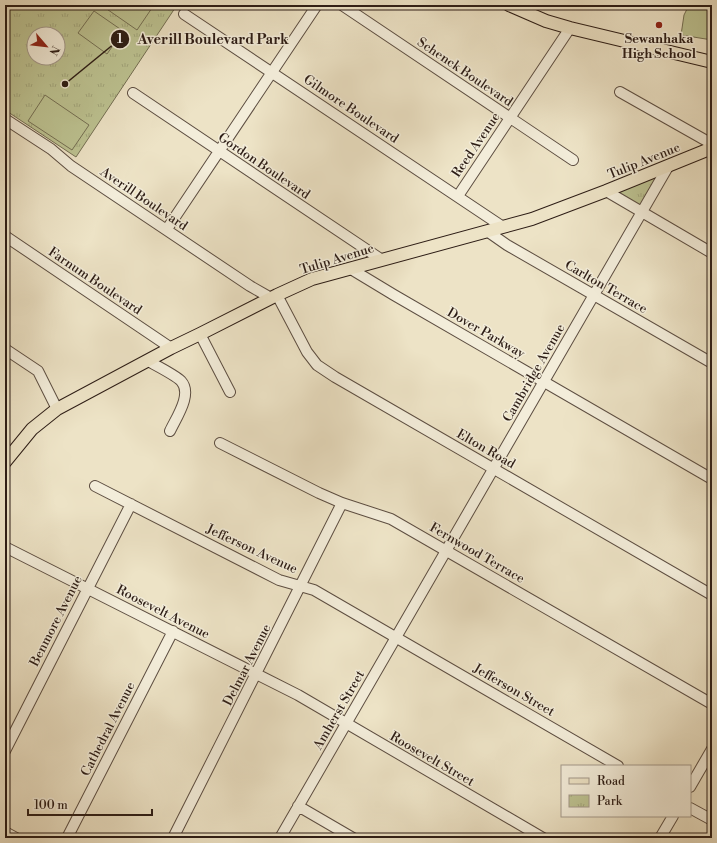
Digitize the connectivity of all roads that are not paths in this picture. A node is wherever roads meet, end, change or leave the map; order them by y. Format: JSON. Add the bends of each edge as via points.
{"nodes":[{"id":1,"x":317,"y":5,"type":"edge"},
{"id":2,"x":342,"y":5,"type":"edge"},
{"id":3,"x":509,"y":5,"type":"edge"},
{"id":4,"x":184,"y":14,"type":"dead end"},
{"id":5,"x":570,"y":28,"type":"junction"},
{"id":6,"x":712,"y":62,"type":"edge"},
{"id":7,"x":272,"y":72,"type":"junction"},
{"id":8,"x":620,"y":92,"type":"dead end"},
{"id":9,"x":133,"y":93,"type":"dead end"},
{"id":10,"x":510,"y":118,"type":"junction"},
{"id":11,"x":5,"y":119,"type":"edge"},
{"id":12,"x":712,"y":144,"type":"edge"},
{"id":13,"x":712,"y":148,"type":"edge"},
{"id":14,"x":219,"y":151,"type":"junction"},
{"id":15,"x":573,"y":160,"type":"dead end"},
{"id":16,"x":669,"y":165,"type":"junction"},
{"id":17,"x":606,"y":191,"type":"junction"},
{"id":18,"x":458,"y":196,"type":"junction"},
{"id":19,"x":642,"y":213,"type":"junction"},
{"id":20,"x":503,"y":227,"type":"junction"},
{"id":21,"x":167,"y":229,"type":"junction"},
{"id":22,"x":487,"y":231,"type":"junction"},
{"id":23,"x":5,"y":236,"type":"edge"},
{"id":24,"x":712,"y":253,"type":"edge"},
{"id":25,"x":382,"y":260,"type":"junction"},
{"id":26,"x":351,"y":269,"type":"junction"},
{"id":27,"x":594,"y":295,"type":"junction"},
{"id":28,"x":274,"y":297,"type":"junction"},
{"id":29,"x":200,"y":334,"type":"junction"},
{"id":30,"x":5,"y":348,"type":"edge"},
{"id":31,"x":171,"y":348,"type":"junction"},
{"id":32,"x":148,"y":361,"type":"junction"},
{"id":33,"x":712,"y":363,"type":"edge"},
{"id":34,"x":544,"y":382,"type":"junction"},
{"id":35,"x":230,"y":392,"type":"dead end"},
{"id":36,"x":57,"y":409,"type":"junction"},
{"id":37,"x":170,"y":431,"type":"dead end"},
{"id":38,"x":220,"y":443,"type":"dead end"},
{"id":39,"x":5,"y":462,"type":"edge"},
{"id":40,"x":494,"y":468,"type":"junction"},
{"id":41,"x":712,"y":479,"type":"edge"},
{"id":42,"x":95,"y":486,"type":"dead end"},
{"id":43,"x":342,"y":503,"type":"junction"},
{"id":44,"x":131,"y":504,"type":"junction"},
{"id":45,"x":5,"y":547,"type":"edge"},
{"id":46,"x":446,"y":550,"type":"junction"},
{"id":47,"x":301,"y":586,"type":"junction"},
{"id":48,"x":87,"y":588,"type":"junction"},
{"id":49,"x":420,"y":594,"type":"joint"},
{"id":50,"x":712,"y":595,"type":"edge"},
{"id":51,"x":173,"y":631,"type":"junction"},
{"id":52,"x":396,"y":637,"type":"junction"},
{"id":53,"x":257,"y":674,"type":"junction"},
{"id":54,"x":309,"y":701,"type":"joint"},
{"id":55,"x":712,"y":704,"type":"edge"},
{"id":56,"x":346,"y":724,"type":"junction"},
{"id":57,"x":712,"y":749,"type":"edge"},
{"id":58,"x":5,"y":751,"type":"edge"},
{"id":59,"x":616,"y":765,"type":"edge"},
{"id":60,"x":691,"y":785,"type":"edge"},
{"id":61,"x":298,"y":806,"type":"junction"},
{"id":62,"x":691,"y":809,"type":"edge"},
{"id":63,"x":672,"y":817,"type":"edge"},
{"id":64,"x":712,"y":820,"type":"edge"},
{"id":65,"x":5,"y":832,"type":"edge"},
{"id":66,"x":16,"y":838,"type":"edge"},
{"id":67,"x":67,"y":838,"type":"edge"},
{"id":68,"x":173,"y":838,"type":"edge"},
{"id":69,"x":280,"y":838,"type":"edge"},
{"id":70,"x":353,"y":838,"type":"edge"},
{"id":71,"x":542,"y":838,"type":"edge"},
{"id":72,"x":660,"y":838,"type":"edge"}],
"edges":[{"from":1,"to":7,"type":"street"},
{"from":2,"to":10,"type":"street","name":"Schenck Boulevard"},
{"from":3,"to":5,"type":"main road"},
{"from":4,"to":7,"type":"street","name":"Gilmore Boulevard"},
{"from":5,"to":6,"type":"main road"},
{"from":5,"to":10,"type":"street","name":"Reed Avenue"},
{"from":7,"to":14,"type":"street"},
{"from":7,"to":18,"type":"street","name":"Gilmore Boulevard"},
{"from":8,"to":12,"type":"street"},
{"from":9,"to":14,"type":"street","name":"Gordon Boulevard"},
{"from":10,"to":15,"type":"street","name":"Schenck Boulevard"},
{"from":10,"to":18,"type":"street","name":"Reed Avenue"},
{"from":11,"to":21,"type":"street","name":"Averill Boulevard"},
{"from":13,"to":16,"type":"main road","name":"Tulip Avenue"},
{"from":14,"to":21,"type":"street"},
{"from":14,"to":25,"type":"street","name":"Gordon Boulevard"},
{"from":16,"to":17,"type":"main road","name":"Tulip Avenue"},
{"from":16,"to":19,"type":"street","name":"Cambridge Avenue"},
{"from":17,"to":19,"type":"street"},
{"from":17,"to":20,"type":"main road","name":"Tulip Avenue","via":[[552,212]]},
{"from":18,"to":20,"type":"street","name":"Gilmore Boulevard"},
{"from":19,"to":24,"type":"street"},
{"from":19,"to":27,"type":"street","name":"Cambridge Avenue"},
{"from":20,"to":22,"type":"main road","name":"Tulip Avenue"},
{"from":21,"to":28,"type":"street","name":"Averill Boulevard"},
{"from":22,"to":25,"type":"main road","name":"Tulip Avenue"},
{"from":22,"to":27,"type":"street","name":"Carlton Terrace"},
{"from":23,"to":31,"type":"street","name":"Farnum Boulevard"},
{"from":25,"to":26,"type":"main road","name":"Tulip Avenue"},
{"from":26,"to":28,"type":"main road","name":"Tulip Avenue","via":[[312,279]]},
{"from":26,"to":34,"type":"street","name":"Dover Parkway"},
{"from":27,"to":33,"type":"street","name":"Carlton Terrace"},
{"from":27,"to":34,"type":"street","name":"Cambridge Avenue"},
{"from":28,"to":29,"type":"main road","name":"Tulip Avenue"},
{"from":28,"to":40,"type":"street","name":"Elton Road","via":[[317,365]]},
{"from":29,"to":31,"type":"main road","name":"Tulip Avenue"},
{"from":29,"to":35,"type":"street"},
{"from":30,"to":36,"type":"street","via":[[38,372]]},
{"from":31,"to":32,"type":"main road","name":"Tulip Avenue"},
{"from":32,"to":36,"type":"main road","name":"Tulip Avenue"},
{"from":32,"to":37,"type":"street","via":[[184,386],[184,403]]},
{"from":34,"to":40,"type":"street","name":"Cambridge Avenue"},
{"from":34,"to":41,"type":"street","name":"Dover Parkway"},
{"from":36,"to":39,"type":"main road","name":"Tulip Avenue","via":[[32,429]]},
{"from":38,"to":43,"type":"street","name":"Fernwood Terrace"},
{"from":40,"to":46,"type":"street","name":"Cambridge Avenue"},
{"from":40,"to":50,"type":"street","name":"Elton Road"},
{"from":42,"to":44,"type":"street","name":"Jefferson Avenue"},
{"from":43,"to":46,"type":"street","name":"Fernwood Terrace","via":[[391,519]]},
{"from":43,"to":47,"type":"street","name":"Delmar Avenue"},
{"from":44,"to":47,"type":"street","name":"Jefferson Avenue","via":[[280,580]]},
{"from":44,"to":48,"type":"street","name":"Benmore Avenue"},
{"from":45,"to":48,"type":"street","name":"Roosevelt Avenue"},
{"from":46,"to":49,"type":"street","name":"Cambridge Avenue"},
{"from":46,"to":55,"type":"street","name":"Fernwood Terrace"},
{"from":47,"to":52,"type":"street","name":"Jefferson Avenue","via":[[314,590]]},
{"from":47,"to":53,"type":"street","name":"Delmar Avenue"},
{"from":48,"to":51,"type":"street","name":"Roosevelt Avenue"},
{"from":48,"to":58,"type":"street","name":"Benmore Avenue"},
{"from":49,"to":52,"type":"street","name":"Amherst Street"},
{"from":51,"to":53,"type":"street","name":"Roosevelt Avenue"},
{"from":51,"to":67,"type":"street","name":"Cathedral Avenue"},
{"from":52,"to":56,"type":"street","name":"Amherst Street"},
{"from":52,"to":59,"type":"street","name":"Jefferson Street"},
{"from":53,"to":54,"type":"street","name":"Roosevelt Avenue"},
{"from":53,"to":68,"type":"street","name":"Delmar Avenue"},
{"from":54,"to":56,"type":"street","name":"Roosevelt Street"},
{"from":56,"to":61,"type":"street","name":"Amherst Street"},
{"from":56,"to":71,"type":"street","name":"Roosevelt Street"},
{"from":57,"to":60,"type":"street"},
{"from":61,"to":69,"type":"street","name":"Amherst Street"},
{"from":61,"to":70,"type":"street"},
{"from":62,"to":64,"type":"street"},
{"from":63,"to":72,"type":"street"},
{"from":65,"to":66,"type":"street"}]}
